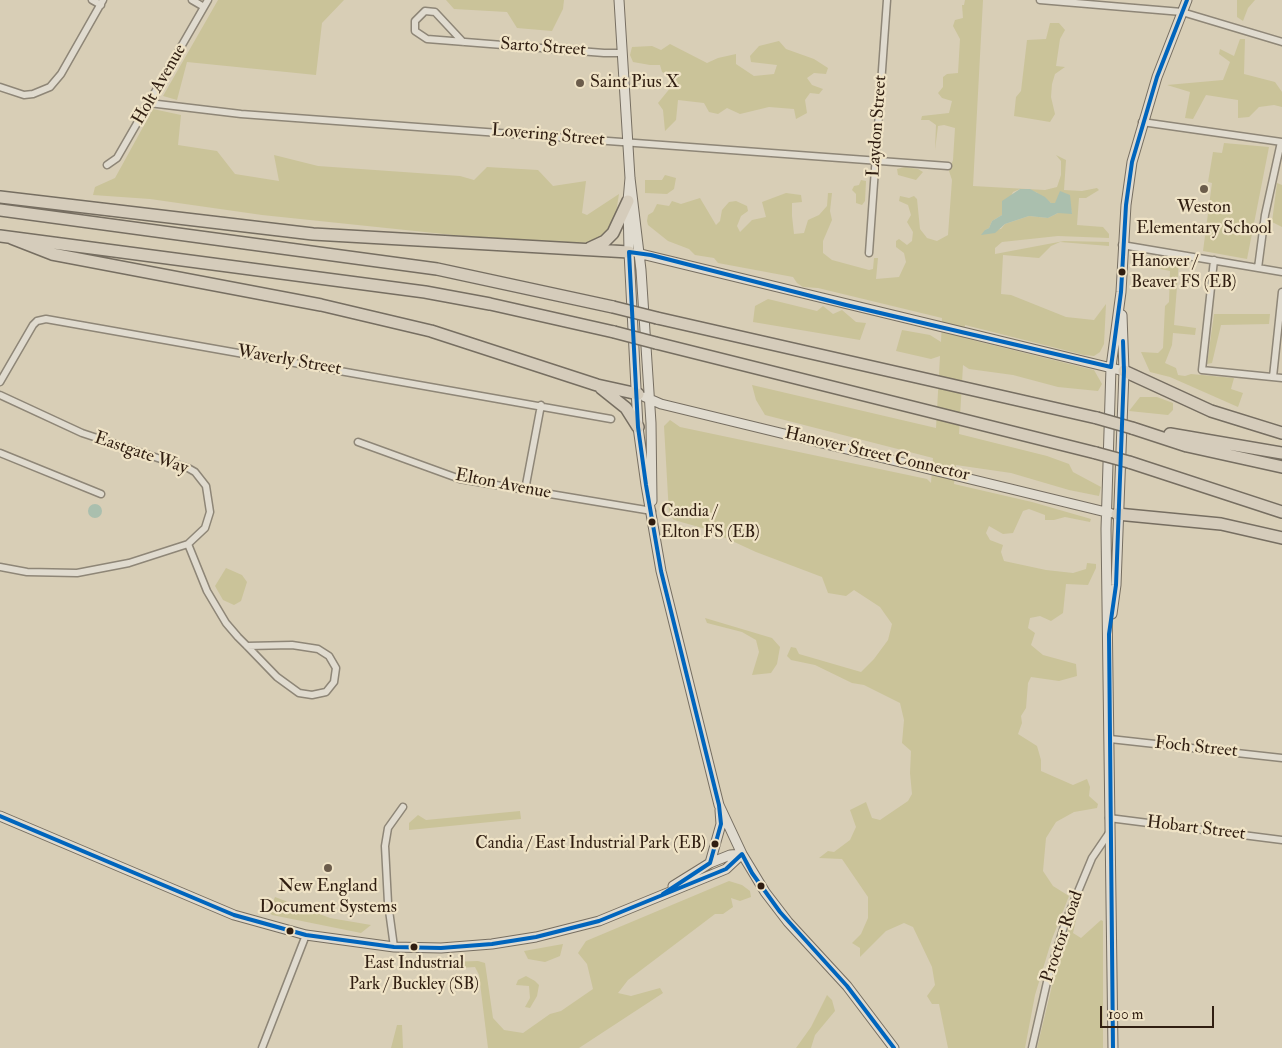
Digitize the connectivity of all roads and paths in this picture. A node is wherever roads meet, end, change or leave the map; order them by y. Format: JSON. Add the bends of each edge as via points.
{"nodes":[{"id":1,"x":92,"y":0,"type":"edge"},
{"id":2,"x":192,"y":0,"type":"edge"},
{"id":3,"x":208,"y":0,"type":"edge"},
{"id":4,"x":619,"y":0,"type":"edge"},
{"id":5,"x":887,"y":0,"type":"edge"},
{"id":6,"x":1040,"y":0,"type":"edge"},
{"id":7,"x":1187,"y":0,"type":"edge"},
{"id":8,"x":102,"y":2,"type":"edge"},
{"id":9,"x":204,"y":7,"type":"junction"},
{"id":10,"x":1182,"y":12,"type":"junction"},
{"id":11,"x":463,"y":42,"type":"junction"},
{"id":12,"x":1282,"y":42,"type":"edge"},
{"id":13,"x":622,"y":53,"type":"junction"},
{"id":14,"x":0,"y":87,"type":"edge"},
{"id":15,"x":149,"y":103,"type":"junction"},
{"id":16,"x":1142,"y":122,"type":"junction"},
{"id":17,"x":1281,"y":142,"type":"edge"},
{"id":18,"x":627,"y":143,"type":"junction"},
{"id":19,"x":876,"y":160,"type":"junction"},
{"id":20,"x":107,"y":165,"type":"dead end"},
{"id":21,"x":948,"y":166,"type":"dead end"},
{"id":22,"x":630,"y":178,"type":"junction"},
{"id":23,"x":0,"y":198,"type":"edge"},
{"id":24,"x":628,"y":201,"type":"junction"},
{"id":25,"x":0,"y":210,"type":"edge"},
{"id":26,"x":6,"y":237,"type":"edge"},
{"id":27,"x":1122,"y":245,"type":"junction"},
{"id":28,"x":587,"y":249,"type":"junction"},
{"id":29,"x":635,"y":253,"type":"junction"},
{"id":30,"x":869,"y":253,"type":"dead end"},
{"id":31,"x":1214,"y":260,"type":"junction"},
{"id":32,"x":1258,"y":268,"type":"junction"},
{"id":33,"x":1282,"y":272,"type":"edge"},
{"id":34,"x":1121,"y":292,"type":"junction"},
{"id":35,"x":1282,"y":292,"type":"edge"},
{"id":36,"x":1111,"y":367,"type":"junction"},
{"id":37,"x":1124,"y":371,"type":"junction"},
{"id":38,"x":1273,"y":377,"type":"junction"},
{"id":39,"x":1282,"y":378,"type":"edge"},
{"id":40,"x":0,"y":382,"type":"edge"},
{"id":41,"x":597,"y":385,"type":"junction"},
{"id":42,"x":638,"y":394,"type":"junction"},
{"id":43,"x":0,"y":396,"type":"edge"},
{"id":44,"x":650,"y":399,"type":"junction"},
{"id":45,"x":541,"y":405,"type":"junction"},
{"id":46,"x":611,"y":419,"type":"dead end"},
{"id":47,"x":638,"y":427,"type":"junction"},
{"id":48,"x":1132,"y":428,"type":"junction"},
{"id":49,"x":1282,"y":433,"type":"edge"},
{"id":50,"x":358,"y":442,"type":"dead end"},
{"id":51,"x":0,"y":453,"type":"edge"},
{"id":52,"x":1282,"y":453,"type":"edge"},
{"id":53,"x":1282,"y":467,"type":"edge"},
{"id":54,"x":525,"y":490,"type":"junction"},
{"id":55,"x":101,"y":494,"type":"dead end"},
{"id":56,"x":652,"y":512,"type":"junction"},
{"id":57,"x":1282,"y":512,"type":"edge"},
{"id":58,"x":1112,"y":513,"type":"junction"},
{"id":59,"x":1282,"y":538,"type":"edge"},
{"id":60,"x":188,"y":544,"type":"junction"},
{"id":61,"x":0,"y":567,"type":"edge"},
{"id":62,"x":247,"y":646,"type":"junction"},
{"id":63,"x":1110,"y":739,"type":"junction"},
{"id":64,"x":1282,"y":758,"type":"edge"},
{"id":65,"x":720,"y":805,"type":"junction"},
{"id":66,"x":403,"y":807,"type":"dead end"},
{"id":67,"x":0,"y":816,"type":"edge"},
{"id":68,"x":1109,"y":818,"type":"junction"},
{"id":69,"x":1109,"y":833,"type":"junction"},
{"id":70,"x":1282,"y":840,"type":"edge"},
{"id":71,"x":742,"y":854,"type":"junction"},
{"id":72,"x":710,"y":863,"type":"junction"},
{"id":73,"x":663,"y":894,"type":"junction"},
{"id":74,"x":306,"y":934,"type":"junction"},
{"id":75,"x":394,"y":947,"type":"junction"},
{"id":76,"x":262,"y":1048,"type":"edge"},
{"id":77,"x":894,"y":1048,"type":"edge"},
{"id":78,"x":1032,"y":1048,"type":"edge"},
{"id":79,"x":1113,"y":1048,"type":"edge"}],
"edges":[{"from":1,"to":8,"type":"street"},
{"from":2,"to":9,"type":"street"},
{"from":3,"to":9,"type":"street","name":"Holt Avenue"},
{"from":4,"to":13,"type":"main road"},
{"from":5,"to":19,"type":"street","name":"Laydon Street"},
{"from":6,"to":10,"type":"street"},
{"from":7,"to":10,"type":"main road"},
{"from":8,"to":14,"type":"street","via":[[61,74],[50,87],[24,95]]},
{"from":9,"to":15,"type":"street","name":"Holt Avenue"},
{"from":10,"to":12,"type":"street"},
{"from":10,"to":16,"type":"main road"},
{"from":11,"to":11,"type":"street","name":"Sarto Street","via":[[435,12],[425,11],[417,16],[414,26],[422,38]]},
{"from":11,"to":13,"type":"street","name":"Sarto Street"},
{"from":13,"to":18,"type":"main road"},
{"from":15,"to":18,"type":"street","name":"Lovering Street","via":[[241,114]]},
{"from":15,"to":20,"type":"street","name":"Holt Avenue","via":[[118,158]]},
{"from":16,"to":17,"type":"street"},
{"from":16,"to":27,"type":"main road","via":[[1128,190]]},
{"from":17,"to":32,"type":"street"},
{"from":18,"to":19,"type":"street","name":"Lovering Street"},
{"from":18,"to":22,"type":"main road"},
{"from":19,"to":21,"type":"street","name":"Lovering Street"},
{"from":19,"to":30,"type":"street","name":"Laydon Street"},
{"from":22,"to":24,"type":"main road"},
{"from":22,"to":29,"type":"main road"},
{"from":23,"to":28,"type":"highway","via":[[331,235]]},
{"from":24,"to":28,"type":"highway","via":[[613,233],[605,241]]},
{"from":24,"to":29,"type":"main road"},
{"from":25,"to":48,"type":"highway","bridge":true,"via":[[437,269]]},
{"from":26,"to":41,"type":"highway","via":[[52,254],[311,303],[422,329]]},
{"from":26,"to":57,"type":"highway","bridge":true,"via":[[424,292],[490,304],[1096,453]]},
{"from":27,"to":31,"type":"street"},
{"from":27,"to":34,"type":"main road"},
{"from":28,"to":29,"type":"highway"},
{"from":29,"to":36,"type":"main road"},
{"from":29,"to":42,"type":"main road"},
{"from":29,"to":44,"type":"main road"},
{"from":31,"to":32,"type":"street"},
{"from":31,"to":38,"type":"street","via":[[1202,370]]},
{"from":32,"to":33,"type":"street"},
{"from":34,"to":36,"type":"main road"},
{"from":34,"to":37,"type":"main road"},
{"from":35,"to":38,"type":"street"},
{"from":36,"to":37,"type":"main road"},
{"from":36,"to":58,"type":"main road"},
{"from":37,"to":49,"type":"highway","via":[[1219,414]]},
{"from":37,"to":58,"type":"main road"},
{"from":38,"to":39,"type":"street"},
{"from":40,"to":45,"type":"street","name":"Waverly Street","via":[[37,321],[51,319]]},
{"from":41,"to":42,"type":"highway"},
{"from":41,"to":47,"type":"highway","via":[[626,408]]},
{"from":42,"to":44,"type":"main road","name":"Hanover Street Connector"},
{"from":42,"to":47,"type":"main road"},
{"from":43,"to":60,"type":"street","name":"Eastgate Way","via":[[82,433],[180,464],[195,472],[206,486],[210,512],[204,528]]},
{"from":44,"to":56,"type":"main road"},
{"from":44,"to":58,"type":"main road","name":"Hanover Street Connector"},
{"from":45,"to":46,"type":"street","name":"Waverly Street"},
{"from":45,"to":54,"type":"street"},
{"from":47,"to":56,"type":"main road"},
{"from":48,"to":52,"type":"highway"},
{"from":48,"to":53,"type":"highway","via":[[1186,446]]},
{"from":50,"to":54,"type":"street","name":"Elton Avenue","via":[[460,479]]},
{"from":51,"to":55,"type":"street"},
{"from":54,"to":56,"type":"street","name":"Elton Avenue"},
{"from":56,"to":65,"type":"main road","via":[[661,571]]},
{"from":58,"to":59,"type":"highway","via":[[1221,524]]},
{"from":58,"to":63,"type":"main road","via":[[1116,585],[1109,634]]},
{"from":60,"to":61,"type":"street","name":"Eastgate Way","via":[[129,563],[77,573],[27,572]]},
{"from":60,"to":62,"type":"street","via":[[216,608]]},
{"from":62,"to":62,"type":"street","via":[[277,677],[299,693],[326,692],[334,682],[336,668],[329,656],[318,649],[292,645]]},
{"from":63,"to":64,"type":"street","name":"Foch Street"},
{"from":63,"to":68,"type":"main road"},
{"from":65,"to":71,"type":"main road"},
{"from":65,"to":72,"type":"main road","via":[[721,824]]},
{"from":66,"to":75,"type":"street","via":[[388,828],[385,846]]},
{"from":67,"to":74,"type":"main road","via":[[199,902],[256,922]]},
{"from":68,"to":69,"type":"main road"},
{"from":68,"to":70,"type":"street","name":"Hobart Street"},
{"from":69,"to":78,"type":"street","name":"Proctor Road","via":[[1092,858],[1065,923]]},
{"from":69,"to":79,"type":"main road"},
{"from":71,"to":72,"type":"main road"},
{"from":71,"to":73,"type":"main road","via":[[726,869]]},
{"from":71,"to":77,"type":"main road","via":[[780,912],[847,986]]},
{"from":72,"to":73,"type":"main road"},
{"from":73,"to":75,"type":"main road","via":[[600,921],[527,939],[467,946]]},
{"from":74,"to":75,"type":"main road"},
{"from":74,"to":76,"type":"street"}]}
